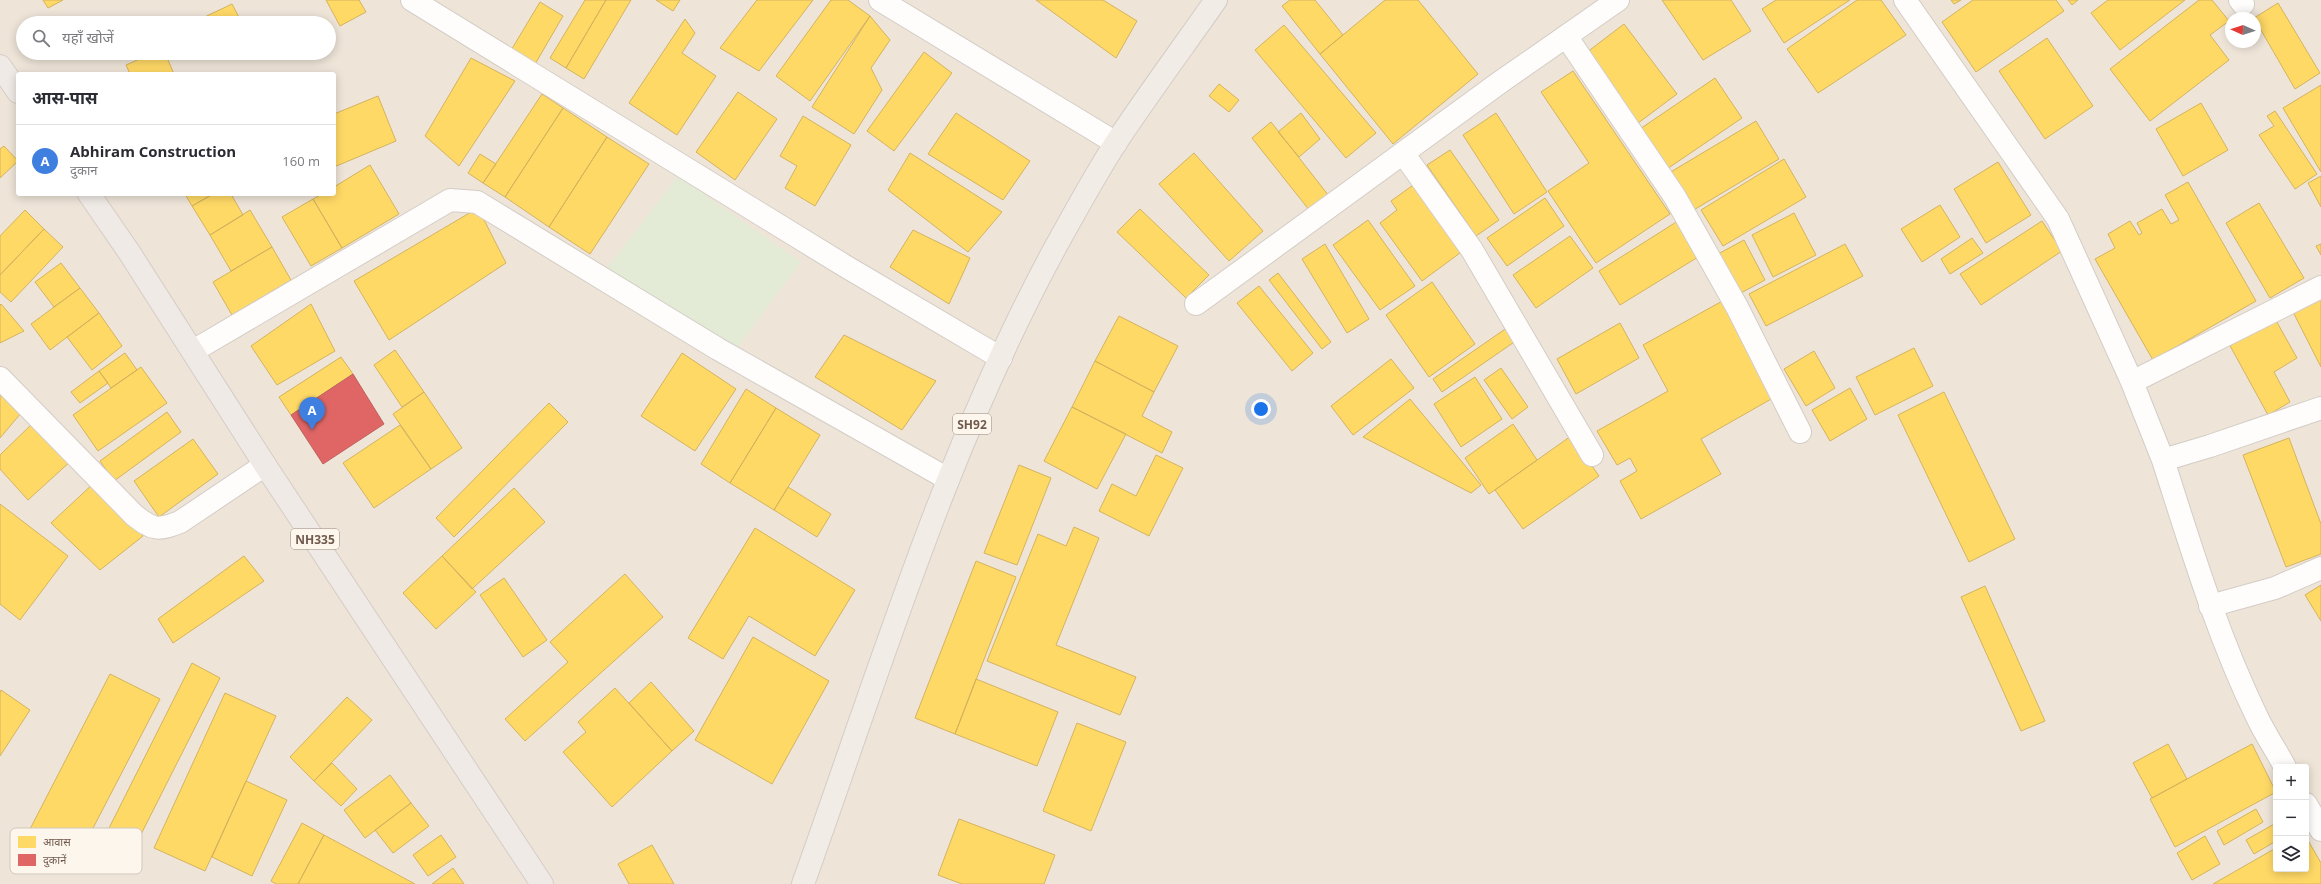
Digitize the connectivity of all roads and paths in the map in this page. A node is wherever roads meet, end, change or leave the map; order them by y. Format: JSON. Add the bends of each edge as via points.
{"nodes":[{"id":1,"x":412,"y":0,"type":"edge"},
{"id":2,"x":880,"y":0,"type":"edge"},
{"id":3,"x":1216,"y":0,"type":"edge"},
{"id":4,"x":1618,"y":0,"type":"edge"},
{"id":5,"x":1905,"y":0,"type":"edge"},
{"id":6,"x":1566,"y":36,"type":"junction"},
{"id":7,"x":0,"y":66,"type":"edge"},
{"id":8,"x":16,"y":89,"type":"edge"},
{"id":9,"x":1116,"y":143,"type":"junction"},
{"id":10,"x":1403,"y":153,"type":"junction"},
{"id":11,"x":90,"y":196,"type":"edge"},
{"id":12,"x":2321,"y":287,"type":"edge"},
{"id":13,"x":1196,"y":304,"type":"dead end"},
{"id":14,"x":193,"y":351,"type":"junction"},
{"id":15,"x":1001,"y":358,"type":"junction"},
{"id":16,"x":0,"y":378,"type":"edge"},
{"id":17,"x":2132,"y":382,"type":"junction"},
{"id":18,"x":2321,"y":408,"type":"edge"},
{"id":19,"x":1800,"y":432,"type":"dead end"},
{"id":20,"x":1592,"y":455,"type":"dead end"},
{"id":21,"x":2163,"y":460,"type":"junction"},
{"id":22,"x":265,"y":465,"type":"junction"},
{"id":23,"x":948,"y":479,"type":"junction"},
{"id":24,"x":2321,"y":568,"type":"edge"},
{"id":25,"x":2210,"y":606,"type":"junction"},
{"id":26,"x":2283,"y":764,"type":"edge"},
{"id":27,"x":2309,"y":809,"type":"edge"},
{"id":28,"x":2321,"y":830,"type":"edge"},
{"id":29,"x":542,"y":884,"type":"edge"},
{"id":30,"x":803,"y":884,"type":"edge"}],
"edges":[{"from":1,"to":15,"type":"street","via":[[797,238]]},
{"from":2,"to":9,"type":"street"},
{"from":3,"to":9,"type":"main road","number":"SH92"},
{"from":4,"to":6,"type":"street"},
{"from":5,"to":17,"type":"street","via":[[2058,219]]},
{"from":6,"to":10,"type":"street"},
{"from":6,"to":19,"type":"street","via":[[1675,197],[1737,307]]},
{"from":7,"to":8,"type":"highway"},
{"from":9,"to":15,"type":"main road","number":"SH92","via":[[1055,248]]},
{"from":10,"to":13,"type":"street"},
{"from":10,"to":20,"type":"street","via":[[1472,250]]},
{"from":11,"to":14,"type":"highway","number":"NH335"},
{"from":12,"to":17,"type":"street"},
{"from":14,"to":22,"type":"highway","number":"NH335"},
{"from":14,"to":23,"type":"street","via":[[450,200],[477,202],[718,349]]},
{"from":15,"to":23,"type":"main road","number":"SH92"},
{"from":16,"to":22,"type":"street","via":[[134,515],[149,527],[168,527],[180,522]]},
{"from":17,"to":21,"type":"street"},
{"from":18,"to":21,"type":"street"},
{"from":21,"to":25,"type":"street"},
{"from":22,"to":29,"type":"highway","number":"NH335"},
{"from":23,"to":30,"type":"main road","number":"SH92","via":[[896,618]]},
{"from":24,"to":25,"type":"street","via":[[2275,588]]},
{"from":25,"to":26,"type":"street","via":[[2257,717]]},
{"from":27,"to":28,"type":"street"}]}
